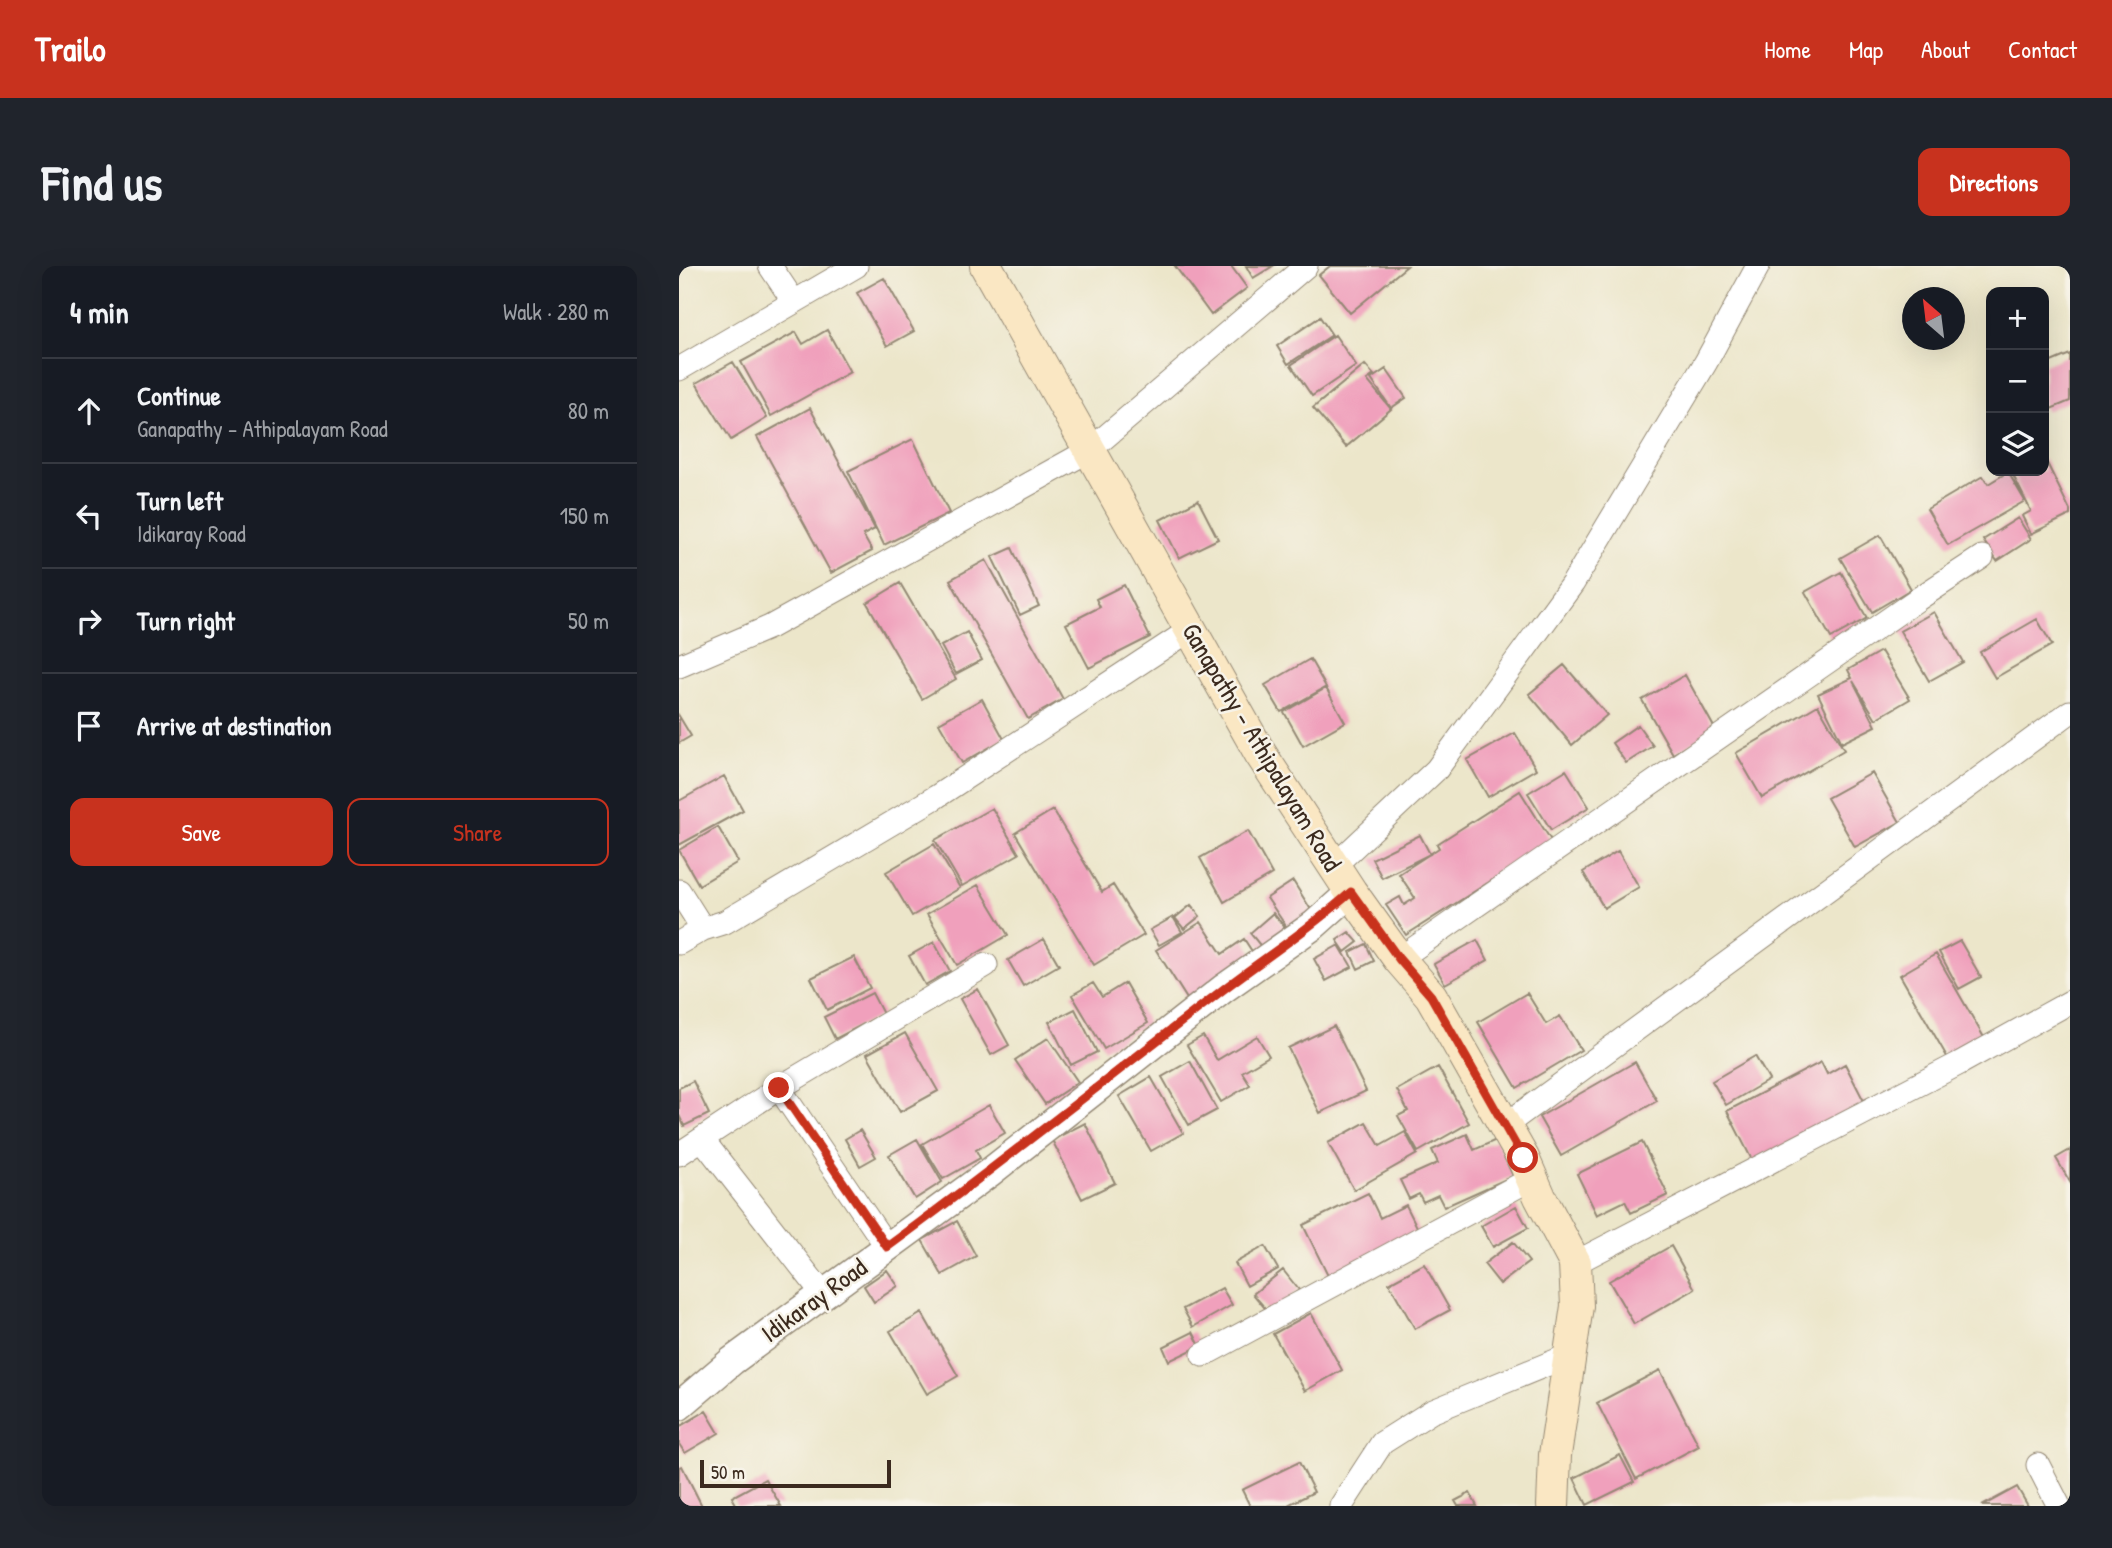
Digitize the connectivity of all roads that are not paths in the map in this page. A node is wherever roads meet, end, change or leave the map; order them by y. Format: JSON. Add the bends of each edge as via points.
{"nodes":[{"id":1,"x":770,"y":266,"type":"edge"},
{"id":2,"x":856,"y":266,"type":"edge"},
{"id":3,"x":986,"y":266,"type":"edge"},
{"id":4,"x":1306,"y":266,"type":"edge"},
{"id":5,"x":1758,"y":266,"type":"edge"},
{"id":6,"x":794,"y":302,"type":"junction"},
{"id":7,"x":679,"y":369,"type":"edge"},
{"id":8,"x":1090,"y":450,"type":"junction"},
{"id":9,"x":1982,"y":557,"type":"dead end"},
{"id":10,"x":1190,"y":629,"type":"junction"},
{"id":11,"x":679,"y":666,"type":"edge"},
{"id":12,"x":2070,"y":712,"type":"edge"},
{"id":13,"x":1334,"y":866,"type":"junction"},
{"id":14,"x":679,"y":891,"type":"edge"},
{"id":15,"x":1351,"y":892,"type":"junction"},
{"id":16,"x":703,"y":929,"type":"junction"},
{"id":17,"x":679,"y":943,"type":"edge"},
{"id":18,"x":1399,"y":959,"type":"junction"},
{"id":19,"x":986,"y":965,"type":"dead end"},
{"id":20,"x":2070,"y":1002,"type":"edge"},
{"id":21,"x":779,"y":1088,"type":"junction"},
{"id":22,"x":1504,"y":1125,"type":"junction"},
{"id":23,"x":702,"y":1139,"type":"junction"},
{"id":24,"x":679,"y":1154,"type":"edge"},
{"id":25,"x":1531,"y":1179,"type":"junction"},
{"id":26,"x":887,"y":1247,"type":"junction"},
{"id":27,"x":1575,"y":1263,"type":"junction"},
{"id":28,"x":823,"y":1294,"type":"junction"},
{"id":29,"x":1203,"y":1355,"type":"dead end"},
{"id":30,"x":1570,"y":1355,"type":"junction"},
{"id":31,"x":679,"y":1406,"type":"edge"},
{"id":32,"x":2038,"y":1465,"type":"dead end"},
{"id":33,"x":1341,"y":1506,"type":"edge"},
{"id":34,"x":1553,"y":1506,"type":"edge"},
{"id":35,"x":2059,"y":1506,"type":"edge"}],
"edges":[{"from":1,"to":6,"type":"street"},
{"from":2,"to":6,"type":"street"},
{"from":3,"to":8,"type":"main road","name":"Ganapathy - Athipalayam Road"},
{"from":4,"to":8,"type":"street"},
{"from":5,"to":13,"type":"street","via":[[1573,583],[1437,769]]},
{"from":6,"to":7,"type":"street"},
{"from":8,"to":10,"type":"main road","name":"Ganapathy - Athipalayam Road"},
{"from":8,"to":11,"type":"street","via":[[771,627]]},
{"from":9,"to":18,"type":"street"},
{"from":10,"to":13,"type":"main road","name":"Ganapathy - Athipalayam Road","via":[[1259,753]]},
{"from":10,"to":16,"type":"street","via":[[936,797],[725,922]]},
{"from":12,"to":22,"type":"street"},
{"from":13,"to":15,"type":"main road","name":"Ganapathy - Athipalayam Road"},
{"from":14,"to":16,"type":"street"},
{"from":15,"to":18,"type":"main road","name":"Ganapathy - Athipalayam Road"},
{"from":15,"to":26,"type":"street","name":"Idikaray Road","via":[[1314,925],[1223,989]]},
{"from":16,"to":17,"type":"street"},
{"from":18,"to":22,"type":"main road","name":"Ganapathy - Athipalayam Road","via":[[1431,996]]},
{"from":19,"to":21,"type":"street"},
{"from":20,"to":27,"type":"street"},
{"from":21,"to":23,"type":"street"},
{"from":21,"to":26,"type":"street"},
{"from":22,"to":25,"type":"main road","name":"Ganapathy - Athipalayam Road"},
{"from":23,"to":24,"type":"street"},
{"from":23,"to":28,"type":"street"},
{"from":25,"to":27,"type":"main road","name":"Ganapathy - Athipalayam Road"},
{"from":25,"to":29,"type":"street"},
{"from":26,"to":28,"type":"street","name":"Idikaray Road"},
{"from":27,"to":30,"type":"main road","name":"Ganapathy - Athipalayam Road","via":[[1577,1307]]},
{"from":28,"to":31,"type":"street","name":"Idikaray Road","via":[[731,1361]]},
{"from":30,"to":33,"type":"street","via":[[1431,1412],[1382,1443]]},
{"from":30,"to":34,"type":"main road","name":"Ganapathy - Athipalayam Road","via":[[1555,1455]]},
{"from":32,"to":35,"type":"street"}]}
